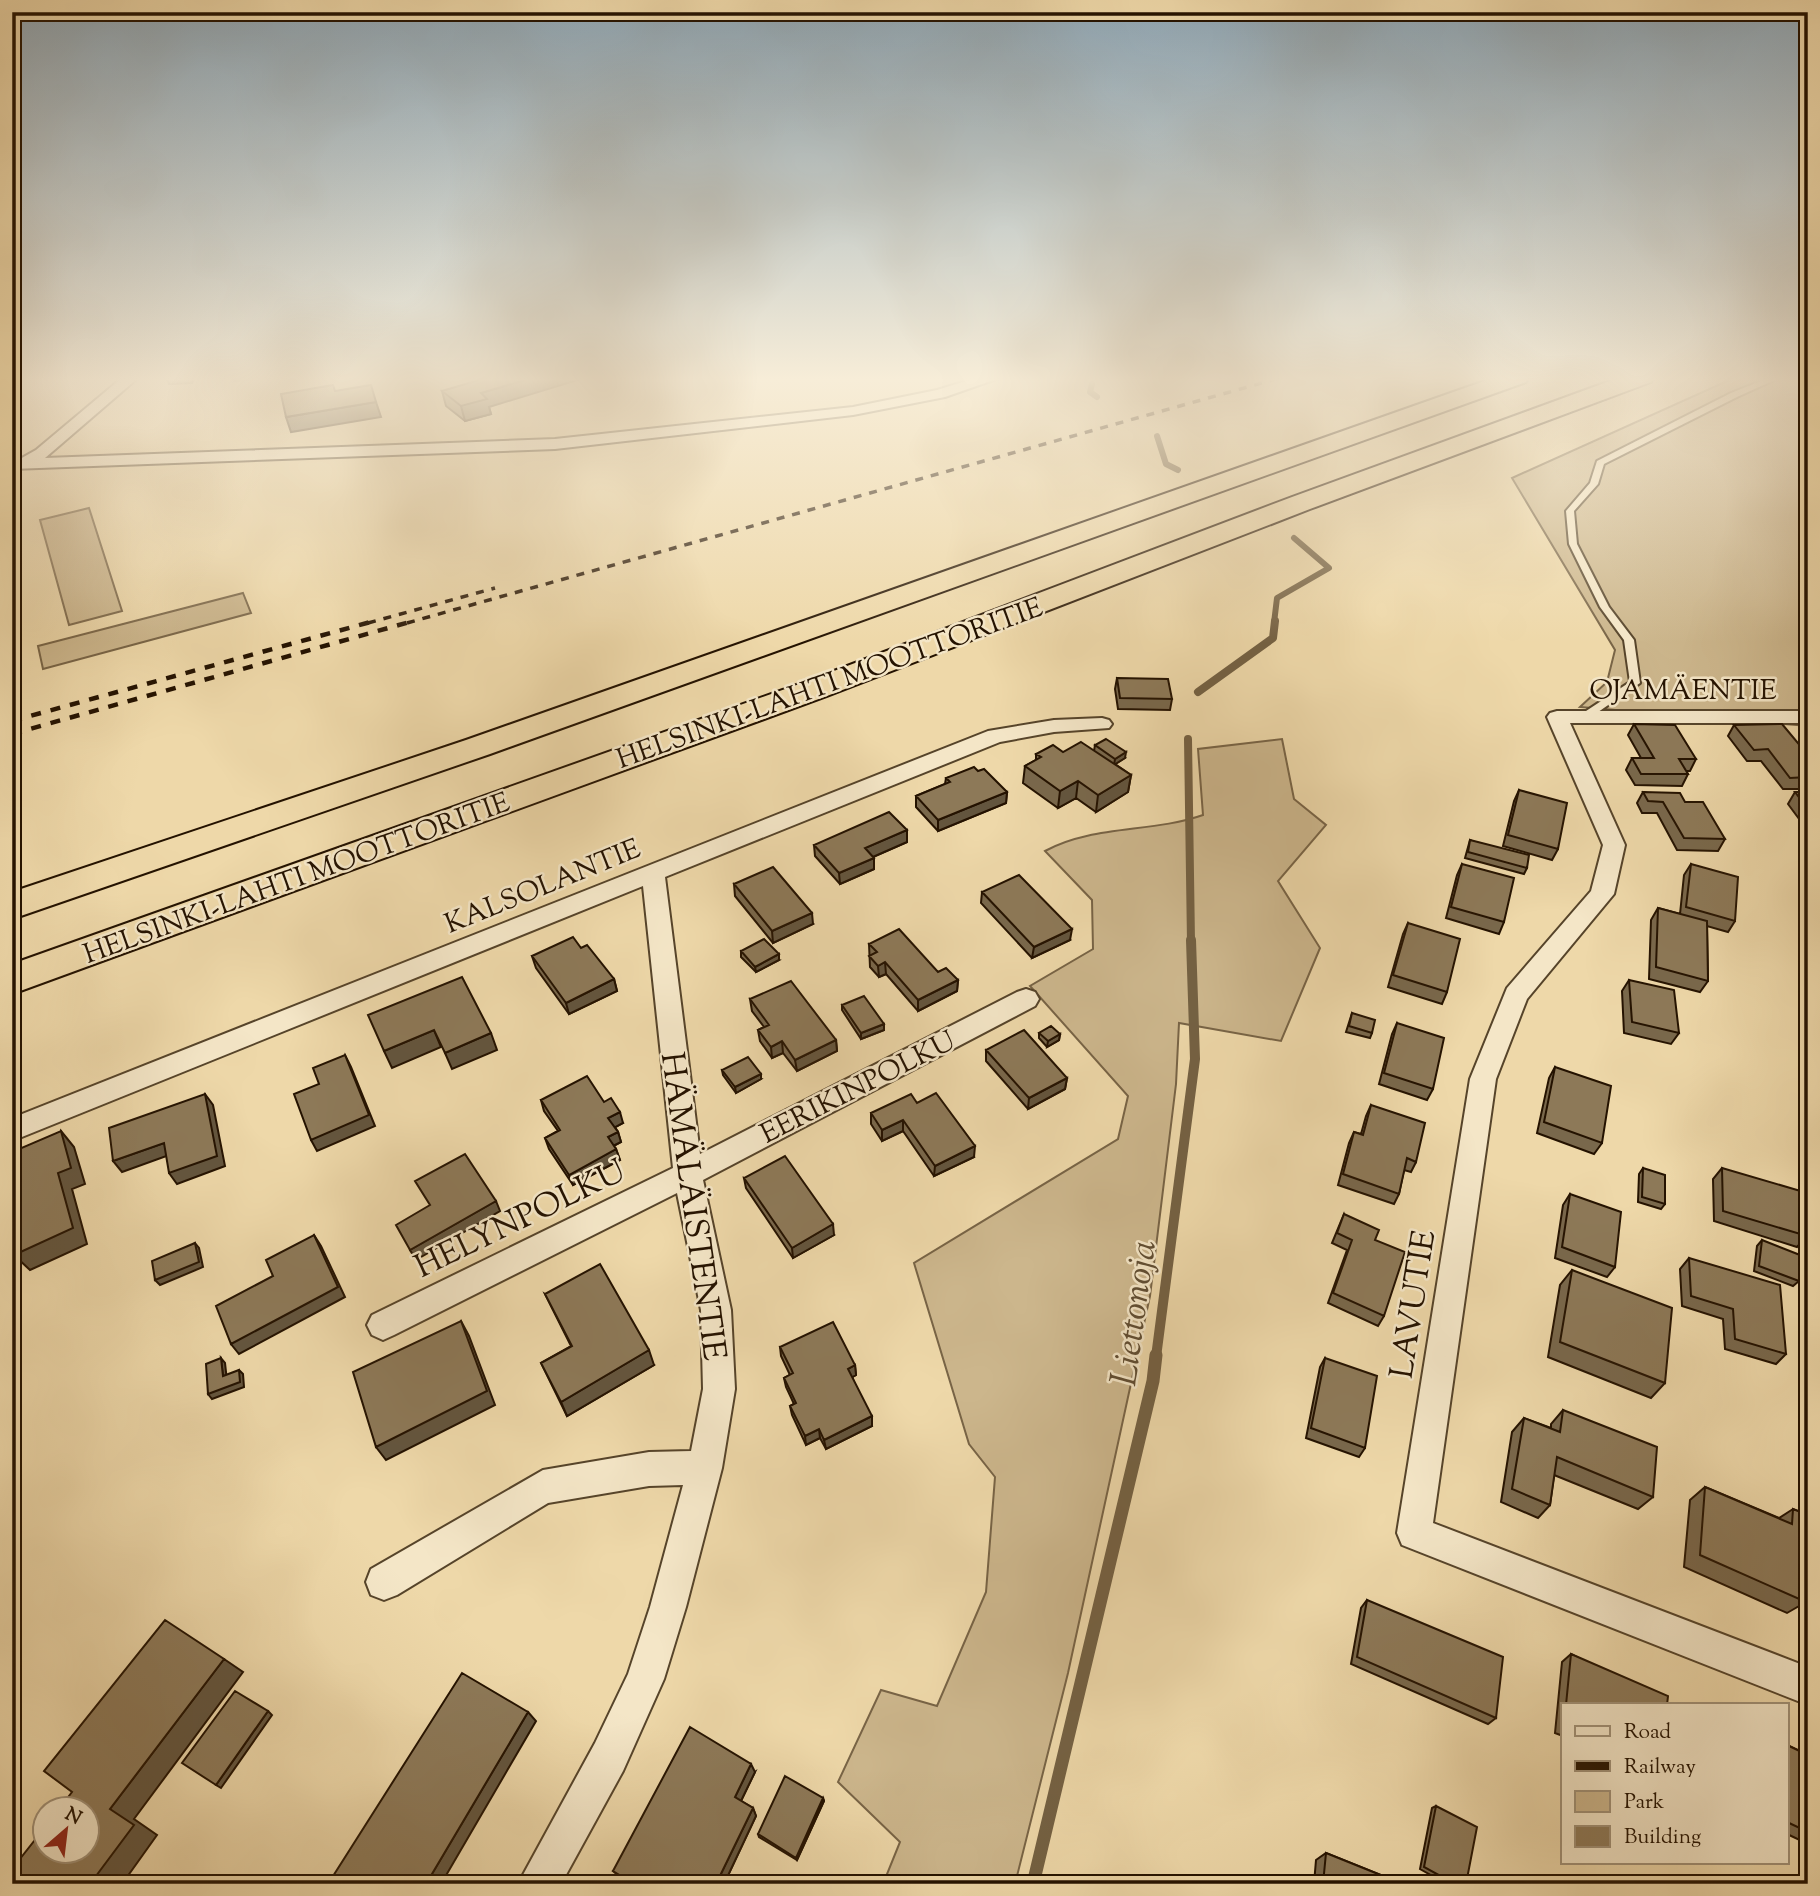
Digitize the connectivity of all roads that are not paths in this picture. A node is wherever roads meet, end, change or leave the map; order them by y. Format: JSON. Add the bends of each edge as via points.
{"nodes":[{"id":1,"x":1269,"y":465,"type":"edge"},
{"id":2,"x":1402,"y":465,"type":"edge"},
{"id":3,"x":1599,"y":465,"type":"edge"},
{"id":4,"x":1571,"y":716,"type":"junction"},
{"id":5,"x":1805,"y":720,"type":"edge"},
{"id":6,"x":1102,"y":724,"type":"dead end"},
{"id":7,"x":653,"y":872,"type":"junction"},
{"id":8,"x":12,"y":906,"type":"edge"},
{"id":9,"x":12,"y":979,"type":"edge"},
{"id":10,"x":1026,"y":999,"type":"dead end"},
{"id":11,"x":12,"y":1129,"type":"edge"},
{"id":12,"x":688,"y":1174,"type":"junction"},
{"id":13,"x":383,"y":1325,"type":"dead end"},
{"id":14,"x":705,"y":1468,"type":"junction"},
{"id":15,"x":384,"y":1582,"type":"dead end"},
{"id":16,"x":1808,"y":1686,"type":"edge"},
{"id":17,"x":538,"y":1884,"type":"edge"}],
"edges":[{"from":1,"to":8,"type":"highway","name":"HELSINKI-LAHTI MOOTTORITIE","via":[[478,747]]},
{"from":2,"to":9,"type":"highway","name":"HELSINKI-LAHTI MOOTTORITIE","via":[[816,689]]},
{"from":3,"to":4,"type":"lane","via":[[1594,484],[1570,511],[1573,544],[1605,607],[1629,640],[1635,683]]},
{"from":4,"to":5,"type":"street","name":"OJAMÄENTIE"},
{"from":4,"to":16,"type":"street","name":"LAVUTIE","via":[[1614,845],[1602,894],[1516,995],[1483,1079],[1415,1533]]},
{"from":6,"to":7,"type":"street","name":"KALSOLANTIE","via":[[995,736]]},
{"from":7,"to":11,"type":"street","name":"KALSOLANTIE"},
{"from":7,"to":12,"type":"street","name":"HÄMÄLÄISTENTIE"},
{"from":10,"to":12,"type":"street","name":"EERIKINPOLKU"},
{"from":12,"to":13,"type":"street","name":"HELYNPOLKU"},
{"from":12,"to":14,"type":"street","name":"HÄMÄLÄISTENTIE","via":[[716,1310],[719,1389]]},
{"from":14,"to":15,"type":"street","via":[[649,1469],[543,1488]]},
{"from":14,"to":17,"type":"street","name":"HÄMÄLÄISTENTIE","via":[[645,1679],[609,1757]]}]}
